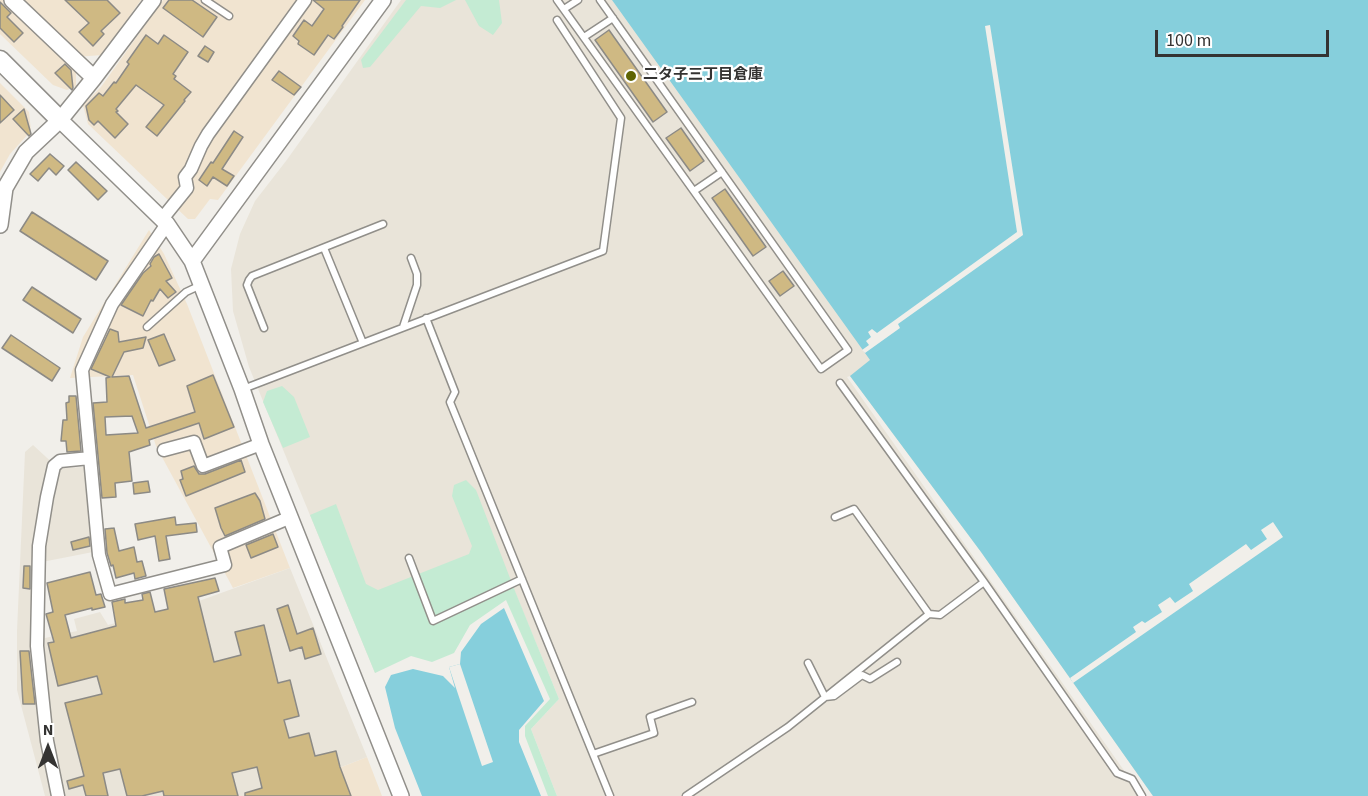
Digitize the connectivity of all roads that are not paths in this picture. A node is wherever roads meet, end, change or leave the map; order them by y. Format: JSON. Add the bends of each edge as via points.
{"nodes":[{"id":1,"x":12,"y":0,"type":"edge"},
{"id":2,"x":153,"y":0,"type":"edge"},
{"id":3,"x":205,"y":0,"type":"edge"},
{"id":4,"x":304,"y":0,"type":"edge"},
{"id":5,"x":383,"y":0,"type":"edge"},
{"id":6,"x":557,"y":0,"type":"edge"},
{"id":7,"x":578,"y":0,"type":"edge"},
{"id":8,"x":600,"y":0,"type":"edge"},
{"id":9,"x":564,"y":9,"type":"junction"},
{"id":10,"x":229,"y":16,"type":"dead end"},
{"id":11,"x":613,"y":18,"type":"junction"},
{"id":12,"x":557,"y":20,"type":"dead end"},
{"id":13,"x":584,"y":37,"type":"junction"},
{"id":14,"x":0,"y":60,"type":"edge"},
{"id":15,"x":94,"y":78,"type":"junction"},
{"id":16,"x":60,"y":120,"type":"junction"},
{"id":17,"x":722,"y":172,"type":"junction"},
{"id":18,"x":694,"y":191,"type":"junction"},
{"id":19,"x":164,"y":221,"type":"junction"},
{"id":20,"x":383,"y":224,"type":"dead end"},
{"id":21,"x":0,"y":225,"type":"edge"},
{"id":22,"x":324,"y":248,"type":"junction"},
{"id":23,"x":411,"y":258,"type":"dead end"},
{"id":24,"x":192,"y":261,"type":"junction"},
{"id":25,"x":201,"y":285,"type":"junction"},
{"id":26,"x":426,"y":318,"type":"junction"},
{"id":27,"x":147,"y":327,"type":"dead end"},
{"id":28,"x":403,"y":327,"type":"junction"},
{"id":29,"x":264,"y":328,"type":"dead end"},
{"id":30,"x":363,"y":343,"type":"junction"},
{"id":31,"x":840,"y":383,"type":"dead end"},
{"id":32,"x":242,"y":389,"type":"junction"},
{"id":33,"x":261,"y":444,"type":"junction"},
{"id":34,"x":164,"y":450,"type":"dead end"},
{"id":35,"x":90,"y":458,"type":"junction"},
{"id":36,"x":291,"y":517,"type":"junction"},
{"id":37,"x":835,"y":517,"type":"dead end"},
{"id":38,"x":409,"y":558,"type":"dead end"},
{"id":39,"x":522,"y":579,"type":"junction"},
{"id":40,"x":984,"y":582,"type":"junction"},
{"id":41,"x":929,"y":614,"type":"junction"},
{"id":42,"x":897,"y":662,"type":"dead end"},
{"id":43,"x":808,"y":663,"type":"dead end"},
{"id":44,"x":825,"y":697,"type":"junction"},
{"id":45,"x":692,"y":702,"type":"dead end"},
{"id":46,"x":593,"y":754,"type":"junction"},
{"id":47,"x":58,"y":796,"type":"edge"},
{"id":48,"x":400,"y":796,"type":"edge"},
{"id":49,"x":610,"y":796,"type":"edge"},
{"id":50,"x":686,"y":796,"type":"edge"},
{"id":51,"x":1142,"y":796,"type":"edge"}],
"edges":[{"from":1,"to":15,"type":"street"},
{"from":2,"to":15,"type":"street"},
{"from":3,"to":10,"type":"lane"},
{"from":4,"to":19,"type":"street","via":[[208,134],[185,177],[187,188]]},
{"from":5,"to":24,"type":"street"},
{"from":6,"to":9,"type":"lane"},
{"from":7,"to":9,"type":"lane"},
{"from":8,"to":11,"type":"lane"},
{"from":9,"to":13,"type":"lane"},
{"from":11,"to":13,"type":"lane"},
{"from":11,"to":17,"type":"lane"},
{"from":12,"to":26,"type":"lane","via":[[621,118],[603,251]]},
{"from":13,"to":18,"type":"lane"},
{"from":14,"to":16,"type":"main road"},
{"from":15,"to":16,"type":"street"},
{"from":16,"to":19,"type":"street"},
{"from":16,"to":21,"type":"street","via":[[26,152],[5,188]]},
{"from":17,"to":18,"type":"lane"},
{"from":17,"to":18,"type":"lane","via":[[848,350],[821,369]]},
{"from":19,"to":24,"type":"street"},
{"from":19,"to":35,"type":"street","via":[[112,304],[82,370]]},
{"from":20,"to":22,"type":"lane"},
{"from":22,"to":29,"type":"lane","via":[[249,280]]},
{"from":22,"to":30,"type":"lane"},
{"from":23,"to":28,"type":"lane","via":[[417,285]]},
{"from":24,"to":25,"type":"street"},
{"from":25,"to":27,"type":"lane","via":[[186,292]]},
{"from":25,"to":32,"type":"street"},
{"from":26,"to":28,"type":"lane"},
{"from":26,"to":39,"type":"lane","via":[[455,392],[450,402]]},
{"from":28,"to":30,"type":"lane"},
{"from":30,"to":32,"type":"lane"},
{"from":31,"to":40,"type":"lane"},
{"from":32,"to":33,"type":"street"},
{"from":33,"to":34,"type":"street","via":[[203,466],[194,442]]},
{"from":33,"to":36,"type":"street"},
{"from":35,"to":36,"type":"street","via":[[99,555],[110,594],[225,565],[220,547]]},
{"from":35,"to":47,"type":"street","via":[[60,461],[54,466],[39,546],[37,646],[47,741]]},
{"from":36,"to":48,"type":"street"},
{"from":37,"to":41,"type":"lane","via":[[854,509]]},
{"from":38,"to":39,"type":"lane","via":[[433,621]]},
{"from":39,"to":46,"type":"lane"},
{"from":40,"to":41,"type":"lane","via":[[940,615]]},
{"from":40,"to":51,"type":"lane","via":[[1117,773],[1132,779]]},
{"from":41,"to":44,"type":"lane"},
{"from":42,"to":44,"type":"lane","via":[[870,679],[862,675],[834,696]]},
{"from":43,"to":44,"type":"lane"},
{"from":44,"to":50,"type":"lane","via":[[788,728]]},
{"from":45,"to":46,"type":"lane","via":[[650,717],[654,733]]},
{"from":46,"to":49,"type":"lane"}]}
